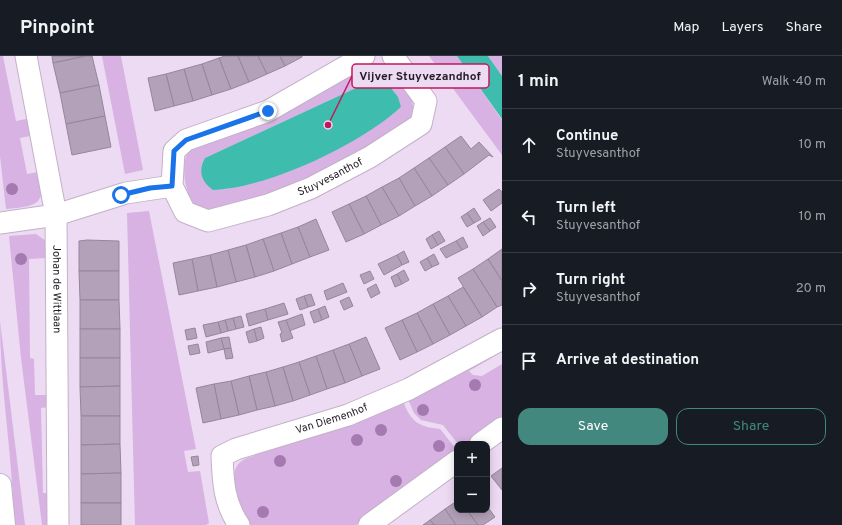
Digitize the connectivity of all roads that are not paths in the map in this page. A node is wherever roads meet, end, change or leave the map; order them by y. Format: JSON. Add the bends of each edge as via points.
{"nodes":[{"id":1,"x":26,"y":56,"type":"edge"},
{"id":2,"x":364,"y":56,"type":"edge"},
{"id":3,"x":392,"y":56,"type":"edge"},
{"id":4,"x":172,"y":186,"type":"junction"},
{"id":5,"x":56,"y":215,"type":"junction"},
{"id":6,"x":0,"y":224,"type":"edge"},
{"id":7,"x":502,"y":339,"type":"edge"},
{"id":8,"x":502,"y":428,"type":"edge"},
{"id":9,"x":484,"y":441,"type":"edge"},
{"id":10,"x":454,"y":463,"type":"edge"},
{"id":11,"x":0,"y":485,"type":"edge"},
{"id":12,"x":0,"y":502,"type":"edge"},
{"id":13,"x":4,"y":525,"type":"edge"},
{"id":14,"x":58,"y":525,"type":"edge"},
{"id":15,"x":239,"y":525,"type":"edge"},
{"id":16,"x":369,"y":525,"type":"edge"}],
"edges":[{"from":1,"to":5,"type":"street","name":"Johan de Wittlaan"},
{"from":2,"to":4,"type":"street","name":"Stuyvesanthof","via":[[268,111],[186,140],[174,151]]},
{"from":3,"to":4,"type":"street","name":"Stuyvesanthof","via":[[426,101],[421,124],[370,157],[311,188],[268,205],[208,221],[185,212]]},
{"from":4,"to":5,"type":"street","via":[[126,193]]},
{"from":5,"to":6,"type":"street"},
{"from":5,"to":14,"type":"street","name":"Johan de Wittlaan"},
{"from":7,"to":15,"type":"street","name":"Van Diemenhof","via":[[409,389],[348,415],[236,449],[222,456],[223,485],[232,514]]},
{"from":8,"to":9,"type":"street"},
{"from":10,"to":16,"type":"street"},
{"from":11,"to":12,"type":"street"},
{"from":12,"to":13,"type":"street"}]}
